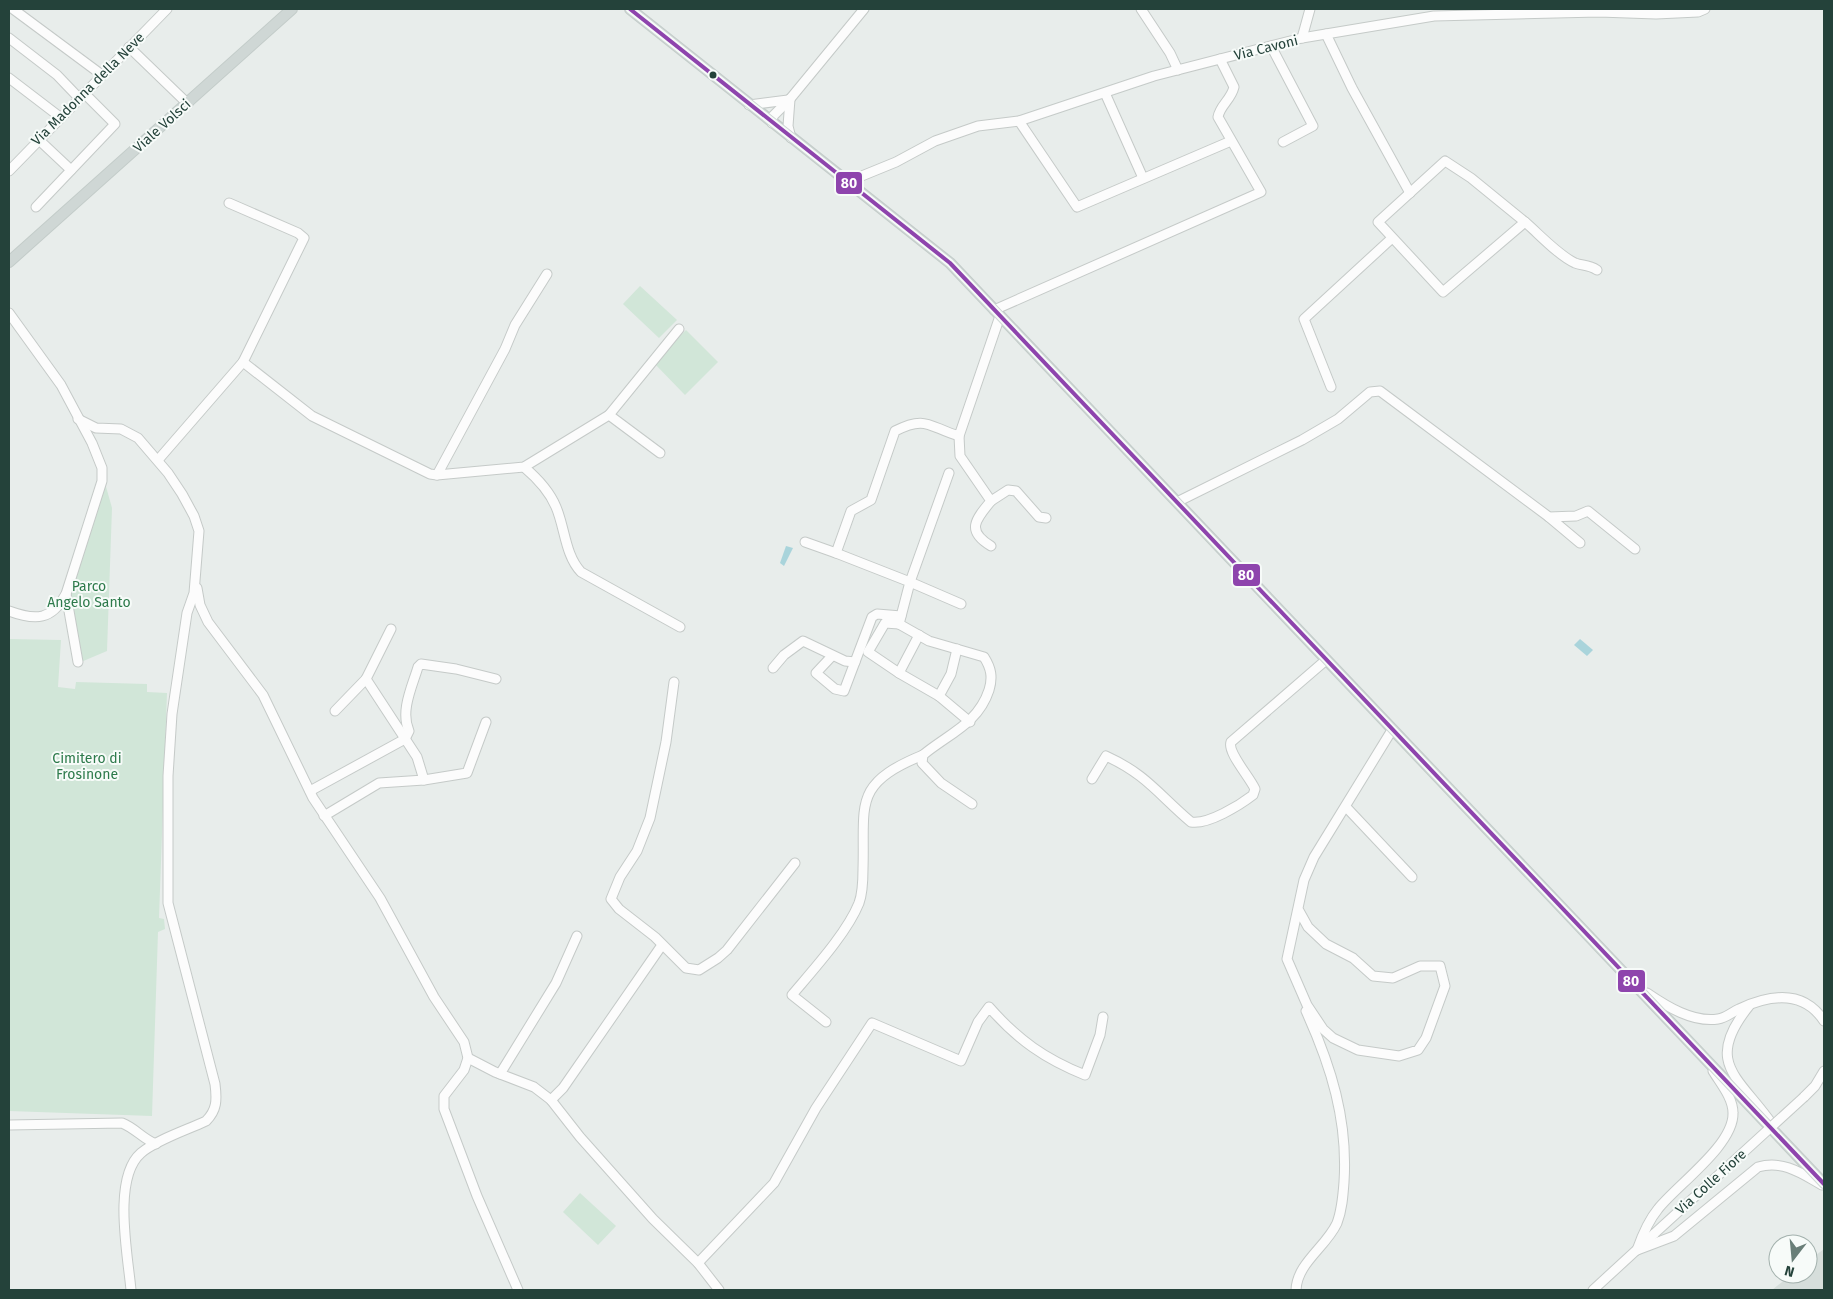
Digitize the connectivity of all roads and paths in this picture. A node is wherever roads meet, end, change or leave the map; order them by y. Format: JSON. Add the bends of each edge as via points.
{"nodes":[{"id":1,"x":13,"y":9,"type":"edge"},
{"id":2,"x":167,"y":9,"type":"edge"},
{"id":3,"x":292,"y":9,"type":"edge"},
{"id":4,"x":630,"y":9,"type":"edge"},
{"id":5,"x":864,"y":9,"type":"edge"},
{"id":6,"x":1141,"y":9,"type":"edge"},
{"id":7,"x":1310,"y":9,"type":"edge"},
{"id":8,"x":1705,"y":9,"type":"edge"},
{"id":9,"x":1567,"y":11,"type":"edge"},
{"id":10,"x":1452,"y":12,"type":"edge"},
{"id":11,"x":1502,"y":12,"type":"edge"},
{"id":12,"x":1326,"y":34,"type":"junction"},
{"id":13,"x":9,"y":38,"type":"edge"},
{"id":14,"x":1302,"y":38,"type":"junction"},
{"id":15,"x":1271,"y":46,"type":"junction"},
{"id":16,"x":129,"y":47,"type":"junction"},
{"id":17,"x":1220,"y":59,"type":"junction"},
{"id":18,"x":1178,"y":70,"type":"junction"},
{"id":19,"x":102,"y":75,"type":"junction"},
{"id":20,"x":9,"y":78,"type":"edge"},
{"id":21,"x":1104,"y":93,"type":"junction"},
{"id":22,"x":81,"y":96,"type":"junction"},
{"id":23,"x":790,"y":99,"type":"junction"},
{"id":24,"x":188,"y":104,"type":"junction"},
{"id":25,"x":749,"y":105,"type":"junction"},
{"id":26,"x":60,"y":117,"type":"junction"},
{"id":27,"x":1019,"y":121,"type":"junction"},
{"id":28,"x":772,"y":123,"type":"junction"},
{"id":29,"x":38,"y":139,"type":"junction"},
{"id":30,"x":792,"y":139,"type":"junction"},
{"id":31,"x":1231,"y":141,"type":"junction"},
{"id":32,"x":1283,"y":142,"type":"dead end"},
{"id":33,"x":71,"y":170,"type":"junction"},
{"id":34,"x":9,"y":171,"type":"edge"},
{"id":35,"x":1143,"y":178,"type":"junction"},
{"id":36,"x":847,"y":182,"type":"junction"},
{"id":37,"x":1410,"y":193,"type":"junction"},
{"id":38,"x":230,"y":203,"type":"dead end"},
{"id":39,"x":36,"y":207,"type":"dead end"},
{"id":40,"x":1525,"y":222,"type":"junction"},
{"id":41,"x":1391,"y":239,"type":"junction"},
{"id":42,"x":30,"y":241,"type":"junction"},
{"id":43,"x":9,"y":253,"type":"edge"},
{"id":44,"x":9,"y":262,"type":"edge"},
{"id":45,"x":1597,"y":270,"type":"dead end"},
{"id":46,"x":547,"y":274,"type":"dead end"},
{"id":47,"x":9,"y":313,"type":"edge"},
{"id":48,"x":997,"y":313,"type":"junction"},
{"id":49,"x":679,"y":329,"type":"dead end"},
{"id":50,"x":243,"y":362,"type":"junction"},
{"id":51,"x":1331,"y":387,"type":"dead end"},
{"id":52,"x":609,"y":415,"type":"junction"},
{"id":53,"x":78,"y":419,"type":"junction"},
{"id":54,"x":960,"y":436,"type":"junction"},
{"id":55,"x":660,"y":453,"type":"dead end"},
{"id":56,"x":158,"y":460,"type":"junction"},
{"id":57,"x":524,"y":467,"type":"junction"},
{"id":58,"x":949,"y":473,"type":"dead end"},
{"id":59,"x":438,"y":475,"type":"junction"},
{"id":60,"x":991,"y":501,"type":"junction"},
{"id":61,"x":1177,"y":502,"type":"junction"},
{"id":62,"x":1549,"y":517,"type":"junction"},
{"id":63,"x":1046,"y":518,"type":"dead end"},
{"id":64,"x":805,"y":542,"type":"dead end"},
{"id":65,"x":1580,"y":543,"type":"dead end"},
{"id":66,"x":991,"y":546,"type":"dead end"},
{"id":67,"x":1635,"y":549,"type":"dead end"},
{"id":68,"x":836,"y":553,"type":"junction"},
{"id":69,"x":196,"y":576,"type":"junction"},
{"id":70,"x":910,"y":582,"type":"junction"},
{"id":71,"x":66,"y":594,"type":"junction"},
{"id":72,"x":961,"y":604,"type":"dead end"},
{"id":73,"x":9,"y":611,"type":"edge"},
{"id":74,"x":900,"y":620,"type":"junction"},
{"id":75,"x":680,"y":628,"type":"dead end"},
{"id":76,"x":391,"y":629,"type":"dead end"},
{"id":77,"x":919,"y":635,"type":"junction"},
{"id":78,"x":958,"y":649,"type":"junction"},
{"id":79,"x":832,"y":656,"type":"junction"},
{"id":80,"x":1326,"y":660,"type":"junction"},
{"id":81,"x":78,"y":662,"type":"dead end"},
{"id":82,"x":855,"y":662,"type":"junction"},
{"id":83,"x":773,"y":668,"type":"dead end"},
{"id":84,"x":899,"y":673,"type":"junction"},
{"id":85,"x":366,"y":679,"type":"junction"},
{"id":86,"x":496,"y":679,"type":"dead end"},
{"id":87,"x":674,"y":682,"type":"dead end"},
{"id":88,"x":939,"y":696,"type":"junction"},
{"id":89,"x":335,"y":711,"type":"dead end"},
{"id":90,"x":486,"y":722,"type":"dead end"},
{"id":91,"x":970,"y":722,"type":"junction"},
{"id":92,"x":1392,"y":730,"type":"junction"},
{"id":93,"x":405,"y":739,"type":"junction"},
{"id":94,"x":923,"y":755,"type":"junction"},
{"id":95,"x":1092,"y":779,"type":"dead end"},
{"id":96,"x":424,"y":780,"type":"junction"},
{"id":97,"x":310,"y":791,"type":"junction"},
{"id":98,"x":972,"y":804,"type":"dead end"},
{"id":99,"x":1346,"y":806,"type":"junction"},
{"id":100,"x":324,"y":816,"type":"junction"},
{"id":101,"x":795,"y":863,"type":"dead end"},
{"id":102,"x":1412,"y":877,"type":"dead end"},
{"id":103,"x":1298,"y":909,"type":"junction"},
{"id":104,"x":577,"y":936,"type":"dead end"},
{"id":105,"x":662,"y":945,"type":"junction"},
{"id":106,"x":1636,"y":986,"type":"junction"},
{"id":107,"x":1304,"y":998,"type":"junction"},
{"id":108,"x":1750,"y":1004,"type":"junction"},
{"id":109,"x":1103,"y":1017,"type":"dead end"},
{"id":110,"x":1824,"y":1021,"type":"edge"},
{"id":111,"x":826,"y":1022,"type":"dead end"},
{"id":112,"x":468,"y":1058,"type":"junction"},
{"id":113,"x":1706,"y":1060,"type":"junction"},
{"id":114,"x":1824,"y":1071,"type":"edge"},
{"id":115,"x":500,"y":1074,"type":"junction"},
{"id":116,"x":551,"y":1100,"type":"junction"},
{"id":117,"x":9,"y":1125,"type":"edge"},
{"id":118,"x":140,"y":1135,"type":"junction"},
{"id":119,"x":1783,"y":1140,"type":"junction"},
{"id":120,"x":156,"y":1144,"type":"junction"},
{"id":121,"x":136,"y":1158,"type":"junction"},
{"id":122,"x":1824,"y":1185,"type":"edge"},
{"id":123,"x":1637,"y":1250,"type":"junction"},
{"id":124,"x":698,"y":1263,"type":"junction"},
{"id":125,"x":131,"y":1290,"type":"edge"},
{"id":126,"x":518,"y":1290,"type":"edge"},
{"id":127,"x":719,"y":1290,"type":"edge"},
{"id":128,"x":1296,"y":1290,"type":"edge"},
{"id":129,"x":1594,"y":1290,"type":"edge"}],
"edges":[{"from":1,"to":19,"type":"street"},
{"from":2,"to":16,"type":"street","name":"Via Madonna della Neve"},
{"from":3,"to":24,"type":"main road","name":"Viale Volsci"},
{"from":4,"to":25,"type":"main road"},
{"from":5,"to":23,"type":"street"},
{"from":6,"to":18,"type":"street"},
{"from":7,"to":14,"type":"street"},
{"from":8,"to":9,"type":"street","name":"Via Cavoni","via":[[1656,14]]},
{"from":9,"to":11,"type":"street","name":"Via Cavoni"},
{"from":10,"to":11,"type":"street","name":"Via Cavoni"},
{"from":10,"to":12,"type":"street","name":"Via Cavoni"},
{"from":12,"to":14,"type":"street","name":"Via Cavoni"},
{"from":12,"to":37,"type":"street"},
{"from":13,"to":22,"type":"street"},
{"from":14,"to":15,"type":"street","name":"Via Cavoni"},
{"from":15,"to":17,"type":"street","name":"Via Cavoni"},
{"from":15,"to":32,"type":"street","via":[[1313,126]]},
{"from":16,"to":19,"type":"street","name":"Via Madonna della Neve"},
{"from":16,"to":24,"type":"street"},
{"from":17,"to":18,"type":"street","name":"Via Cavoni"},
{"from":17,"to":31,"type":"street","via":[[1234,87],[1232,97],[1219,110],[1218,117]]},
{"from":18,"to":21,"type":"street","name":"Via Cavoni"},
{"from":19,"to":22,"type":"street","name":"Via Madonna della Neve"},
{"from":20,"to":26,"type":"street"},
{"from":21,"to":27,"type":"street","name":"Via Cavoni"},
{"from":21,"to":35,"type":"street"},
{"from":22,"to":26,"type":"street","name":"Via Madonna della Neve"},
{"from":22,"to":33,"type":"street","via":[[115,124]]},
{"from":23,"to":25,"type":"street"},
{"from":23,"to":28,"type":"street","via":[[778,120]]},
{"from":23,"to":30,"type":"street","via":[[788,126]]},
{"from":24,"to":42,"type":"main road","name":"Viale Volsci"},
{"from":25,"to":28,"type":"main road"},
{"from":26,"to":29,"type":"street","name":"Via Madonna della Neve"},
{"from":27,"to":35,"type":"street","via":[[1077,207]]},
{"from":27,"to":36,"type":"street","name":"Via Cavoni","via":[[978,126],[934,141],[896,162]]},
{"from":28,"to":30,"type":"main road"},
{"from":29,"to":33,"type":"street"},
{"from":29,"to":34,"type":"street","name":"Via Madonna della Neve"},
{"from":30,"to":36,"type":"main road"},
{"from":31,"to":35,"type":"street"},
{"from":31,"to":48,"type":"street","via":[[1261,192]]},
{"from":33,"to":39,"type":"street"},
{"from":36,"to":48,"type":"main road","via":[[950,263]]},
{"from":37,"to":40,"type":"street","via":[[1445,161]]},
{"from":37,"to":41,"type":"street","via":[[1378,222]]},
{"from":38,"to":50,"type":"street","via":[[304,238]]},
{"from":40,"to":41,"type":"street","via":[[1443,292]]},
{"from":40,"to":45,"type":"street","via":[[1568,259]]},
{"from":41,"to":51,"type":"street","via":[[1304,319]]},
{"from":42,"to":43,"type":"main road"},
{"from":42,"to":44,"type":"main road"},
{"from":46,"to":59,"type":"street","via":[[515,325]]},
{"from":47,"to":53,"type":"street","via":[[60,385]]},
{"from":48,"to":54,"type":"street"},
{"from":48,"to":61,"type":"main road"},
{"from":49,"to":52,"type":"street"},
{"from":50,"to":56,"type":"street"},
{"from":50,"to":59,"type":"street","via":[[312,416]]},
{"from":52,"to":55,"type":"street"},
{"from":52,"to":57,"type":"street"},
{"from":53,"to":56,"type":"street","via":[[90,426],[131,433]]},
{"from":53,"to":71,"type":"street","via":[[102,468],[102,480]]},
{"from":54,"to":60,"type":"street","via":[[960,456]]},
{"from":54,"to":68,"type":"street","via":[[923,422],[895,431],[871,500],[851,510]]},
{"from":56,"to":69,"type":"street","via":[[194,516],[198,531]]},
{"from":57,"to":59,"type":"street"},
{"from":57,"to":75,"type":"street","via":[[540,482],[556,507],[573,562],[581,572]]},
{"from":58,"to":70,"type":"street"},
{"from":60,"to":63,"type":"street","via":[[1008,490],[1016,491],[1040,517]]},
{"from":60,"to":66,"type":"street","via":[[979,517],[975,532]]},
{"from":61,"to":62,"type":"street","via":[[1302,440],[1338,419],[1370,392],[1380,391]]},
{"from":61,"to":80,"type":"main road"},
{"from":62,"to":65,"type":"street"},
{"from":62,"to":67,"type":"street","via":[[1576,516],[1588,511]]},
{"from":64,"to":68,"type":"street"},
{"from":68,"to":70,"type":"street"},
{"from":69,"to":97,"type":"street","via":[[200,605],[208,622],[263,695]]},
{"from":69,"to":120,"type":"street","via":[[172,714],[168,776],[168,903],[217,1101],[214,1113],[206,1121]]},
{"from":70,"to":72,"type":"street"},
{"from":70,"to":74,"type":"street"},
{"from":71,"to":73,"type":"street","via":[[51,614],[41,616]]},
{"from":71,"to":81,"type":"street"},
{"from":74,"to":77,"type":"street"},
{"from":74,"to":82,"type":"street","via":[[876,614],[872,616]]},
{"from":74,"to":84,"type":"street","via":[[880,627],[868,652]]},
{"from":76,"to":85,"type":"street"},
{"from":77,"to":78,"type":"street"},
{"from":77,"to":84,"type":"street"},
{"from":78,"to":88,"type":"street"},
{"from":78,"to":91,"type":"street","via":[[984,657],[990,667],[992,681],[986,700]]},
{"from":79,"to":82,"type":"street"},
{"from":79,"to":82,"type":"street","via":[[816,673],[835,689],[844,691]]},
{"from":79,"to":83,"type":"street","via":[[803,641]]},
{"from":80,"to":92,"type":"main road"},
{"from":80,"to":95,"type":"street","via":[[1231,742],[1230,753],[1245,770],[1255,789],[1253,795],[1218,816],[1197,824],[1191,822],[1146,778],[1106,756]]},
{"from":84,"to":88,"type":"street"},
{"from":85,"to":89,"type":"street"},
{"from":85,"to":93,"type":"street"},
{"from":86,"to":93,"type":"street","via":[[421,664],[408,702],[404,721],[409,731]]},
{"from":87,"to":105,"type":"street","via":[[666,742],[650,818],[612,899],[619,909]]},
{"from":88,"to":91,"type":"street"},
{"from":90,"to":96,"type":"street","via":[[466,773]]},
{"from":91,"to":94,"type":"street"},
{"from":92,"to":99,"type":"street"},
{"from":92,"to":106,"type":"main road"},
{"from":93,"to":96,"type":"street","via":[[417,757]]},
{"from":93,"to":97,"type":"street"},
{"from":94,"to":98,"type":"street","via":[[922,763],[941,783]]},
{"from":94,"to":111,"type":"street","via":[[874,784],[867,796],[863,809],[859,902],[825,954],[792,995]]},
{"from":96,"to":100,"type":"street","via":[[379,783]]},
{"from":97,"to":100,"type":"street"},
{"from":99,"to":102,"type":"street"},
{"from":99,"to":103,"type":"street","via":[[1314,857],[1304,880]]},
{"from":100,"to":112,"type":"street","via":[[380,898],[434,997],[464,1042]]},
{"from":101,"to":105,"type":"street","via":[[727,950],[705,967],[692,971],[686,968]]},
{"from":103,"to":107,"type":"street","via":[[1287,959]]},
{"from":103,"to":107,"type":"street","via":[[1308,928],[1326,944],[1353,958],[1373,976],[1392,978],[1420,966],[1440,966],[1445,986],[1433,1021],[1418,1050],[1399,1056],[1358,1050],[1333,1038],[1323,1029]]},
{"from":104,"to":115,"type":"street","via":[[556,983]]},
{"from":105,"to":116,"type":"street","via":[[563,1088]]},
{"from":106,"to":108,"type":"street","via":[[1678,1011],[1703,1018],[1718,1019]]},
{"from":106,"to":113,"type":"main road"},
{"from":107,"to":128,"type":"street","via":[[1304,1007],[1316,1033],[1342,1114],[1345,1152],[1342,1206],[1337,1222],[1301,1270]]},
{"from":108,"to":110,"type":"street","via":[[1773,997],[1794,998],[1812,1007]]},
{"from":108,"to":119,"type":"street","via":[[1730,1033],[1726,1056],[1732,1072]]},
{"from":109,"to":124,"type":"street","via":[[1085,1075],[1028,1046],[989,1007],[978,1022],[961,1061],[872,1023],[816,1108],[774,1182]]},
{"from":112,"to":115,"type":"street"},
{"from":112,"to":126,"type":"street","via":[[464,1070],[444,1096],[444,1109]]},
{"from":113,"to":119,"type":"main road"},
{"from":113,"to":123,"type":"street","via":[[1732,1107],[1731,1127],[1714,1151],[1657,1210]]},
{"from":114,"to":123,"type":"street","name":"Via Colle Fiore","bridge":true,"via":[[1816,1086]]},
{"from":115,"to":116,"type":"street","via":[[534,1087]]},
{"from":116,"to":124,"type":"street","via":[[653,1219]]},
{"from":117,"to":118,"type":"street","via":[[122,1123]]},
{"from":118,"to":120,"type":"street"},
{"from":118,"to":121,"type":"street"},
{"from":119,"to":122,"type":"main road"},
{"from":120,"to":121,"type":"street"},
{"from":121,"to":125,"type":"street","via":[[126,1181],[124,1200]]},
{"from":122,"to":123,"type":"street","via":[[1787,1166],[1758,1167],[1674,1236]]},
{"from":123,"to":129,"type":"street","name":"Via Colle Fiore"},
{"from":124,"to":127,"type":"street"}]}
